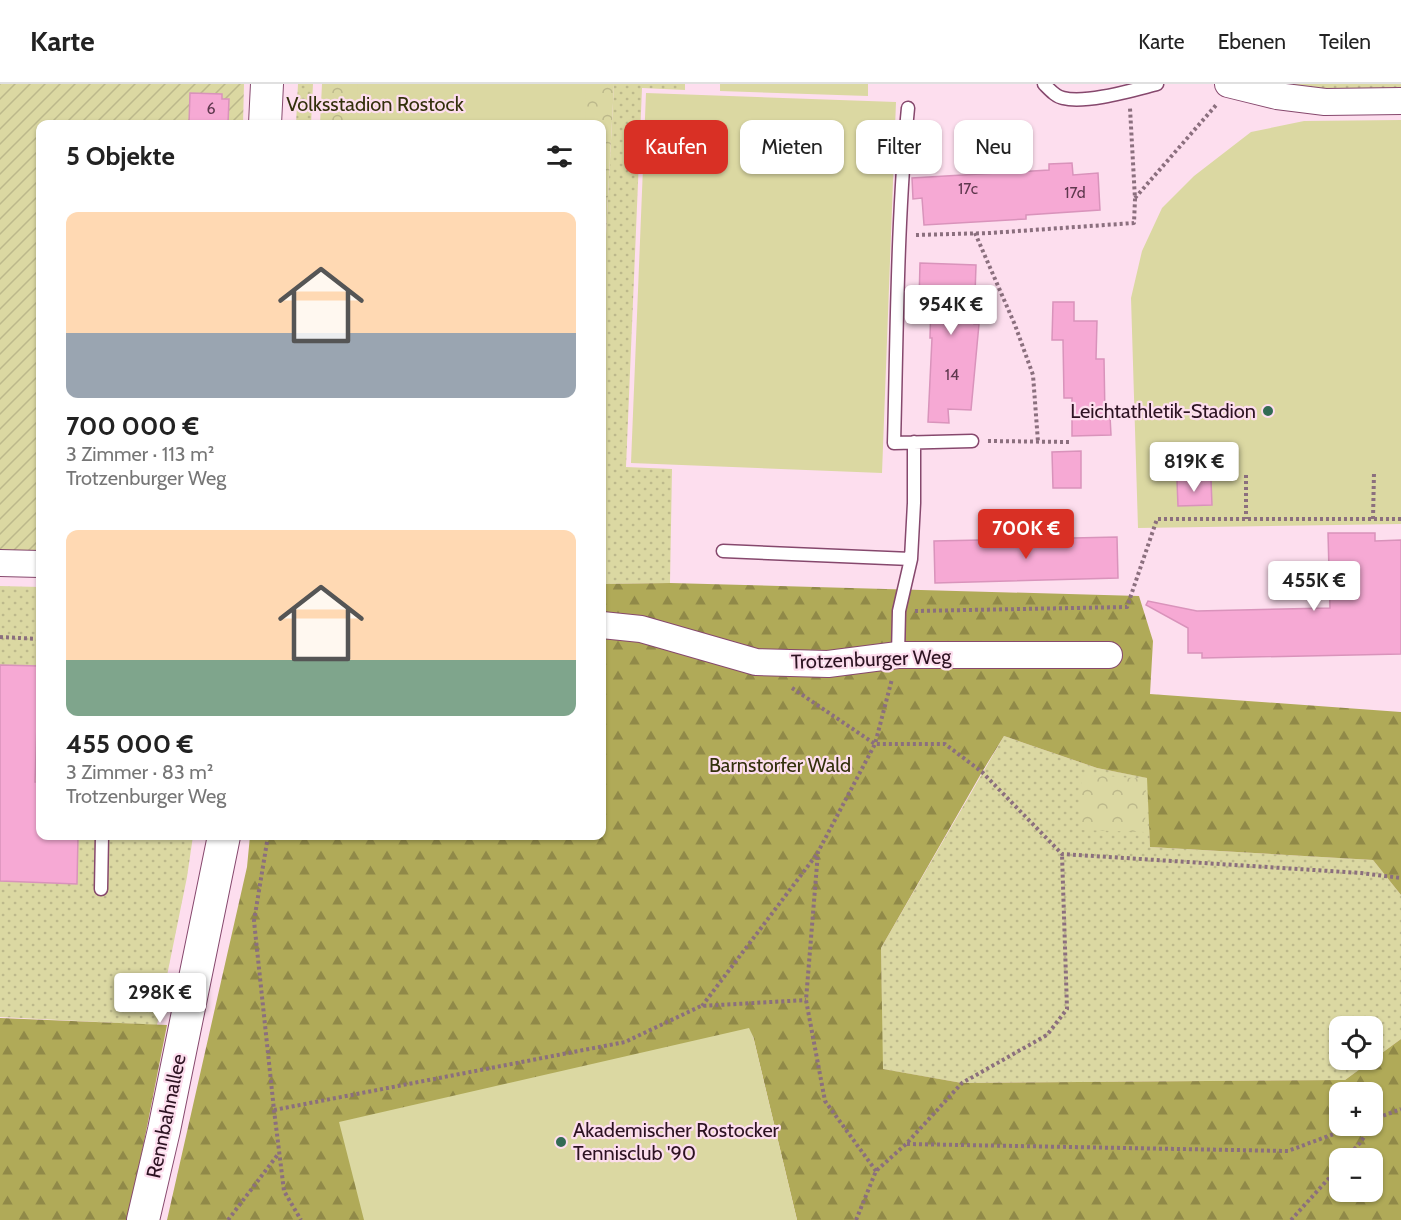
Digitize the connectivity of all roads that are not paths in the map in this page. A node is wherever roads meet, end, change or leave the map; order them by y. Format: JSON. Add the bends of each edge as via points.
{"nodes":[{"id":1,"x":267,"y":84,"type":"edge"},
{"id":2,"x":1044,"y":84,"type":"edge"},
{"id":3,"x":1157,"y":84,"type":"edge"},
{"id":4,"x":1230,"y":85,"type":"edge"},
{"id":5,"x":1401,"y":101,"type":"edge"},
{"id":6,"x":908,"y":108,"type":"dead end"},
{"id":7,"x":265,"y":120,"type":"edge"},
{"id":8,"x":972,"y":441,"type":"road end"},
{"id":9,"x":914,"y":442,"type":"junction"},
{"id":10,"x":723,"y":551,"type":"dead end"},
{"id":11,"x":911,"y":559,"type":"junction"},
{"id":12,"x":0,"y":563,"type":"edge"},
{"id":13,"x":36,"y":564,"type":"edge"},
{"id":14,"x":606,"y":625,"type":"edge"},
{"id":15,"x":898,"y":655,"type":"junction"},
{"id":16,"x":1109,"y":655,"type":"dead end"},
{"id":17,"x":102,"y":840,"type":"edge"},
{"id":18,"x":223,"y":840,"type":"edge"},
{"id":19,"x":101,"y":889,"type":"dead end"},
{"id":20,"x":143,"y":1220,"type":"edge"}],
"edges":[{"from":1,"to":7,"type":"street"},
{"from":2,"to":3,"type":"lane","via":[[1060,98],[1081,100]]},
{"from":4,"to":5,"type":"street","via":[[1325,102]]},
{"from":6,"to":9,"type":"lane","via":[[894,443]]},
{"from":8,"to":9,"type":"lane"},
{"from":9,"to":11,"type":"lane"},
{"from":10,"to":11,"type":"lane"},
{"from":11,"to":15,"type":"lane","via":[[899,611]]},
{"from":12,"to":13,"type":"street"},
{"from":14,"to":15,"type":"street","name":"Trotzenburger Weg","via":[[642,628],[756,662],[828,664]]},
{"from":15,"to":16,"type":"street","name":"Trotzenburger Weg"},
{"from":17,"to":19,"type":"lane"},
{"from":18,"to":20,"type":"street","name":"Rennbahnallee"}]}
